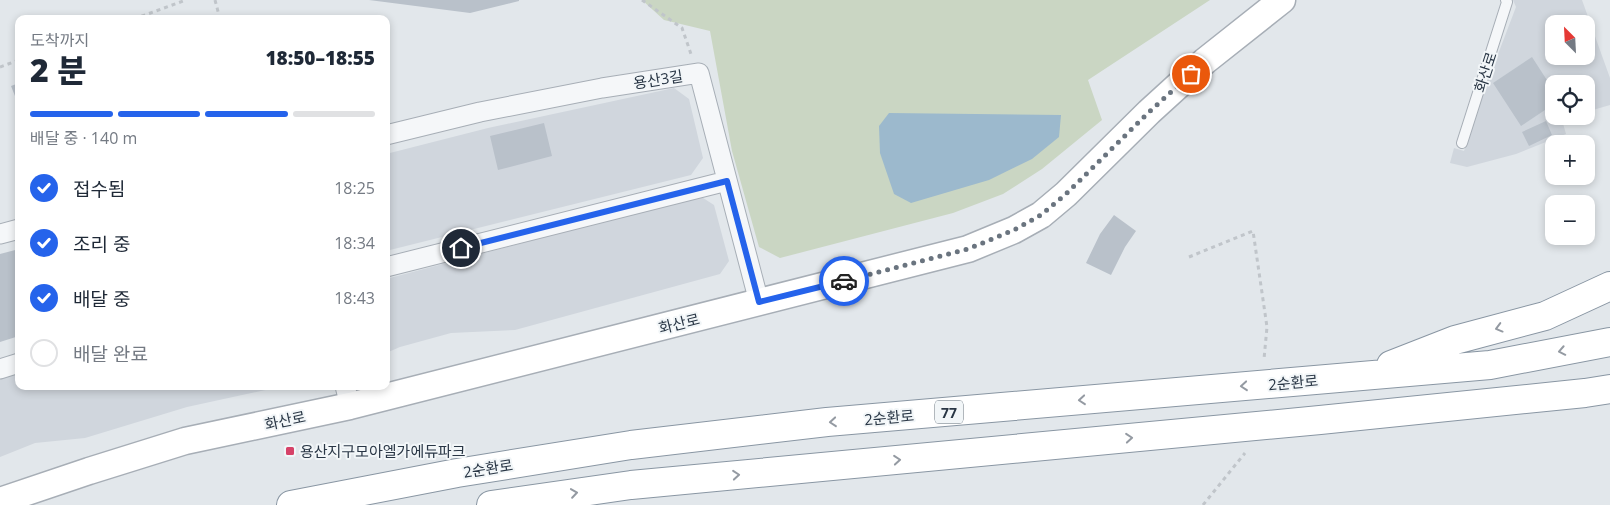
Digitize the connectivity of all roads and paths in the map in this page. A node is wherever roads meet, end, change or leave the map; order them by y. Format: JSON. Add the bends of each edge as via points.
{"nodes":[{"id":1,"x":186,"y":0,"type":"edge"},
{"id":2,"x":215,"y":0,"type":"edge"},
{"id":3,"x":642,"y":0,"type":"edge"},
{"id":4,"x":1282,"y":0,"type":"edge"},
{"id":5,"x":1506,"y":0,"type":"edge"},
{"id":6,"x":145,"y":15,"type":"edge"},
{"id":7,"x":219,"y":15,"type":"edge"},
{"id":8,"x":15,"y":61,"type":"edge"},
{"id":9,"x":0,"y":67,"type":"edge"},
{"id":10,"x":699,"y":73,"type":"junction"},
{"id":11,"x":390,"y":133,"type":"edge"},
{"id":12,"x":1462,"y":144,"type":"dead end"},
{"id":13,"x":727,"y":181,"type":"junction"},
{"id":14,"x":15,"y":230,"type":"edge"},
{"id":15,"x":0,"y":234,"type":"edge"},
{"id":16,"x":1189,"y":257,"type":"dead end"},
{"id":17,"x":390,"y":266,"type":"edge"},
{"id":18,"x":1610,"y":286,"type":"edge"},
{"id":19,"x":759,"y":302,"type":"junction"},
{"id":20,"x":1610,"y":342,"type":"edge"},
{"id":21,"x":15,"y":363,"type":"edge"},
{"id":22,"x":1263,"y":364,"type":"dead end"},
{"id":23,"x":0,"y":369,"type":"edge"},
{"id":24,"x":1360,"y":377,"type":"junction"},
{"id":25,"x":390,"y":386,"type":"edge"},
{"id":26,"x":1610,"y":389,"type":"edge"},
{"id":27,"x":373,"y":390,"type":"edge"},
{"id":28,"x":347,"y":396,"type":"edge"},
{"id":29,"x":1251,"y":446,"type":"dead end"},
{"id":30,"x":0,"y":501,"type":"edge"},
{"id":31,"x":291,"y":505,"type":"edge"},
{"id":32,"x":491,"y":505,"type":"edge"},
{"id":33,"x":1203,"y":505,"type":"edge"}],
"edges":[{"from":1,"to":6,"type":"path"},
{"from":2,"to":7,"type":"path"},
{"from":3,"to":10,"type":"path","via":[[682,28]]},
{"from":4,"to":19,"type":"main road","name":"화산로","via":[[1205,61],[1041,215],[968,249]]},
{"from":5,"to":12,"type":"lane","name":"화산로"},
{"from":8,"to":9,"type":"path"},
{"from":10,"to":11,"type":"street","name":"용산3길","via":[[602,88]]},
{"from":10,"to":13,"type":"street","name":"용산3길"},
{"from":13,"to":17,"type":"street"},
{"from":13,"to":19,"type":"street","name":"용산3길"},
{"from":14,"to":15,"type":"street"},
{"from":16,"to":22,"type":"path","via":[[1253,231],[1267,326]]},
{"from":18,"to":24,"type":"highway","one_way":true,"via":[[1545,316],[1456,340]]},
{"from":19,"to":25,"type":"main road","name":"화산로"},
{"from":20,"to":24,"type":"highway","name":"2순환로","number":"77","one_way":true,"via":[[1490,364]]},
{"from":21,"to":23,"type":"street"},
{"from":24,"to":31,"type":"highway","name":"2순환로","number":"77","one_way":true,"via":[[827,422],[631,445],[457,473]]},
{"from":32,"to":26,"type":"highway","one_way":true,"via":[[631,485],[1310,421]]},
{"from":27,"to":28,"type":"main road","name":"화산로"},
{"from":28,"to":30,"type":"main road","name":"화산로","via":[[184,441]]},
{"from":29,"to":33,"type":"path"}]}
